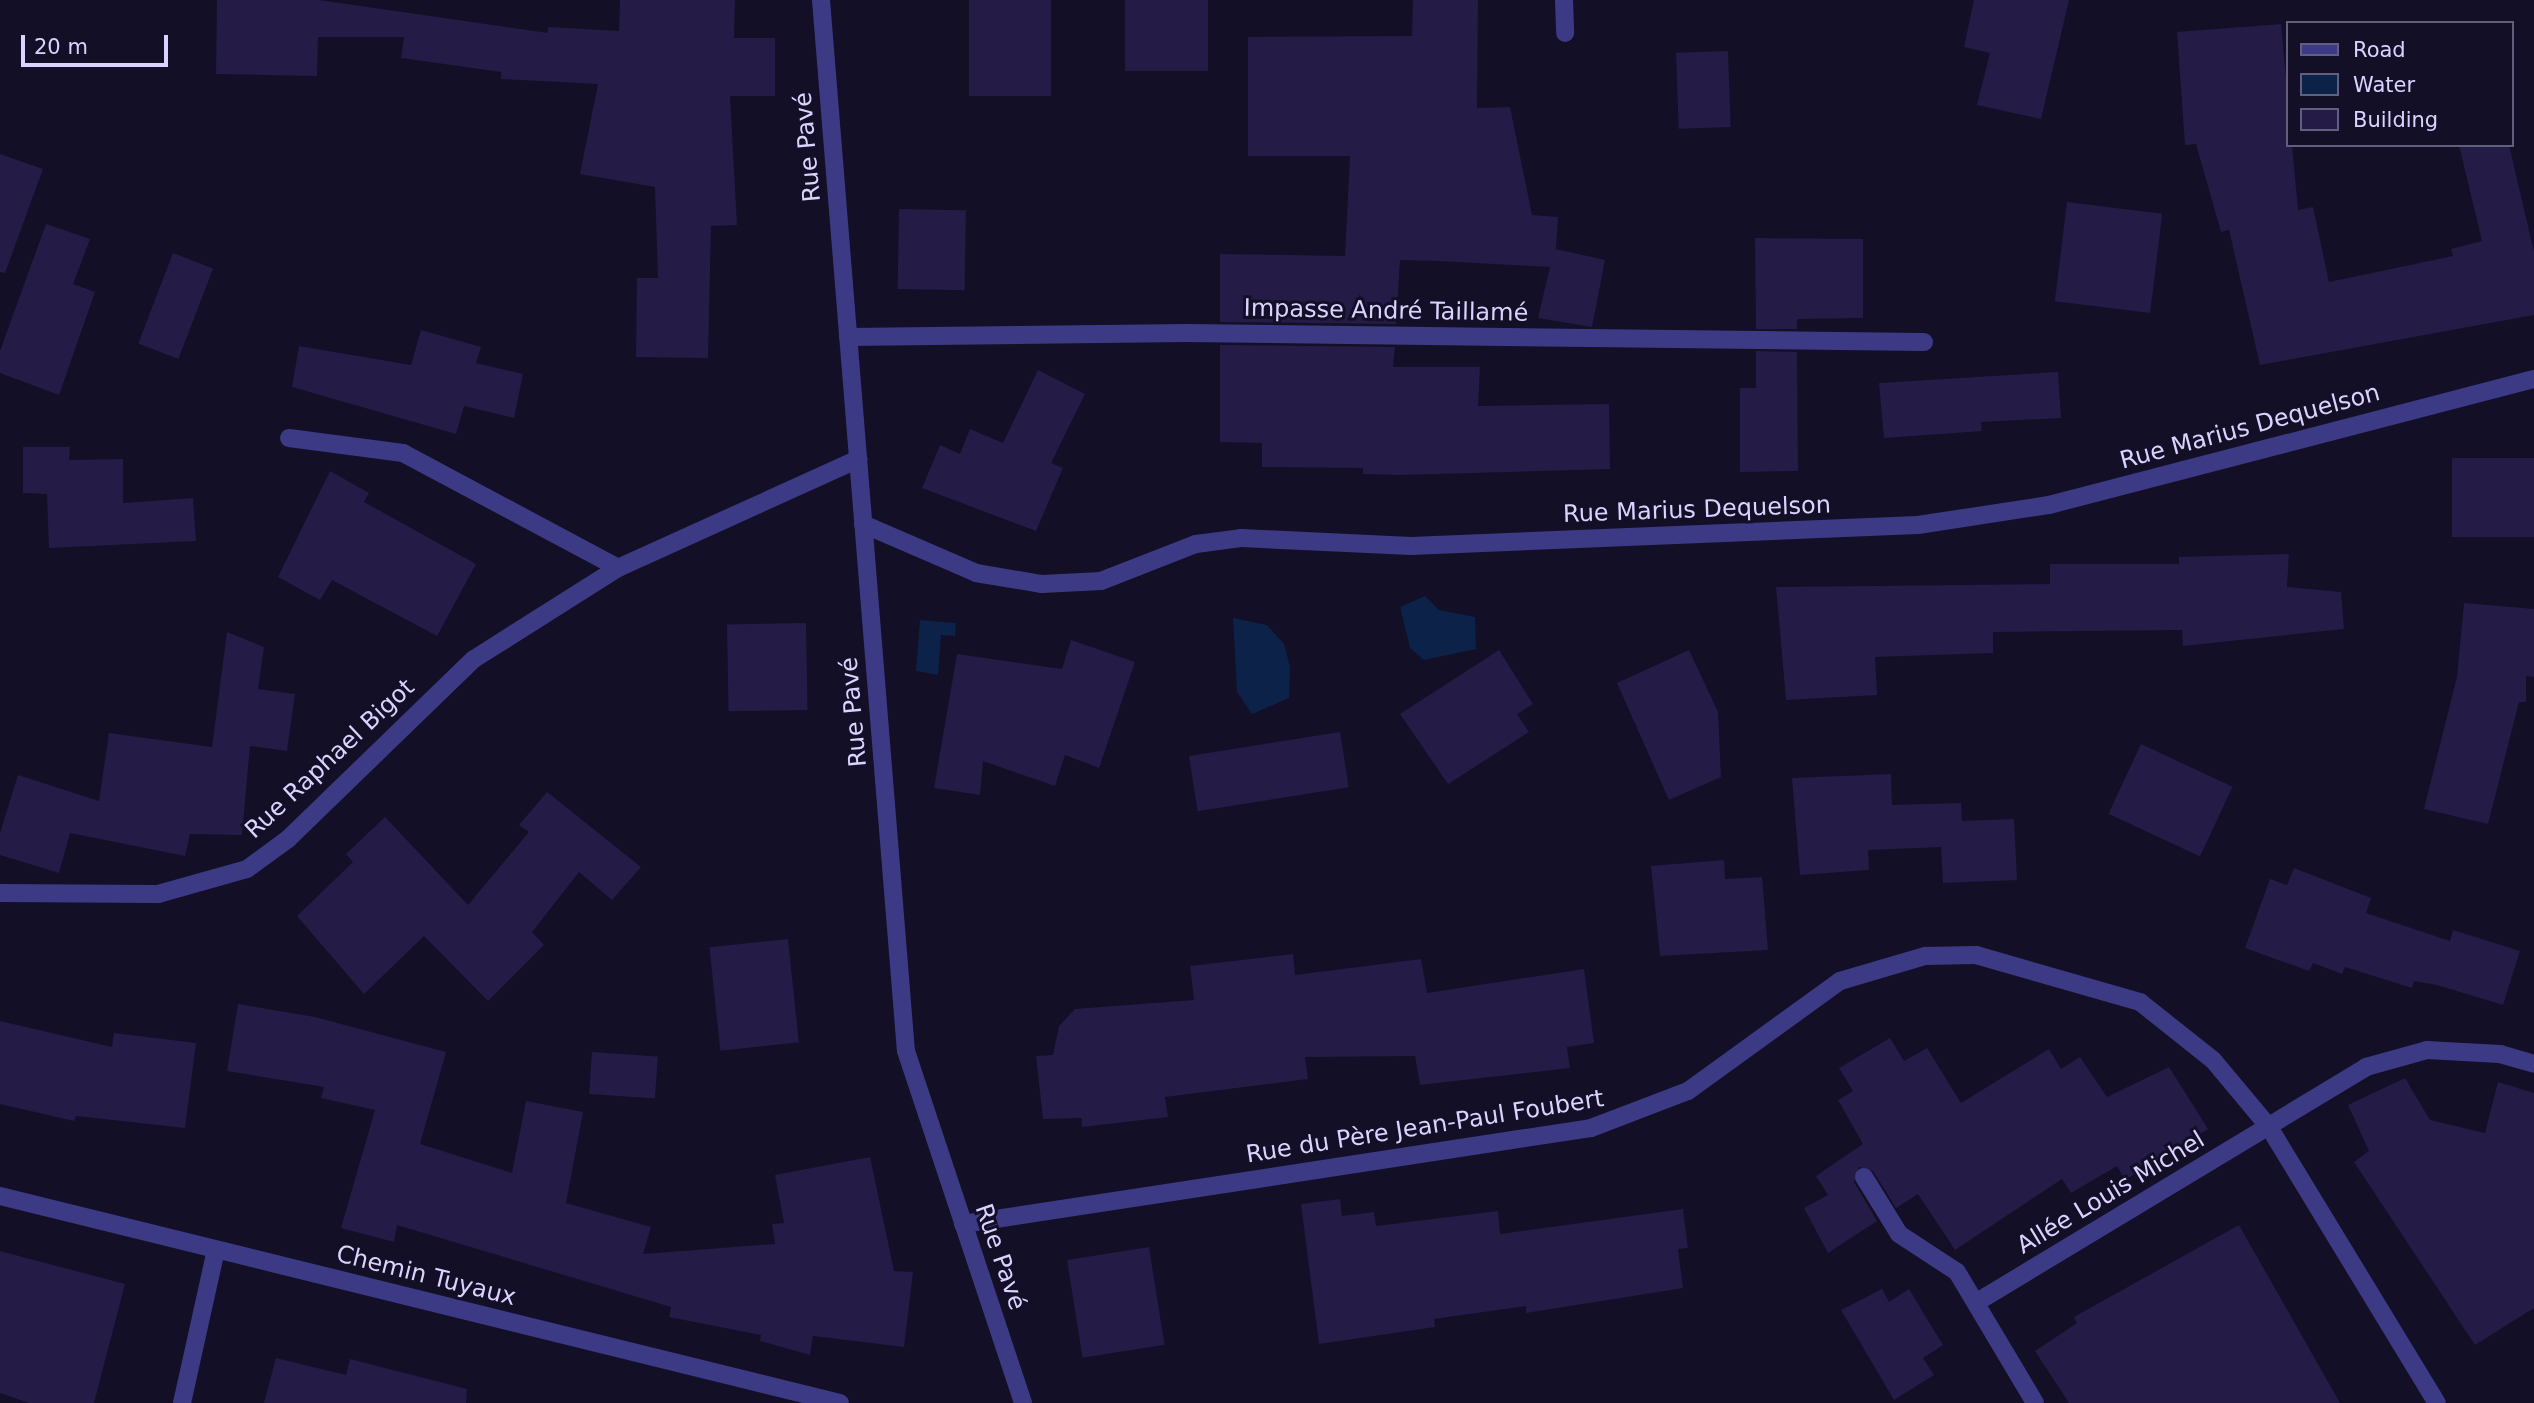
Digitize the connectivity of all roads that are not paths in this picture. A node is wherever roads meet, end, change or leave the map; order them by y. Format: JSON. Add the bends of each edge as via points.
{"nodes":[{"id":1,"x":821,"y":0,"type":"edge"},
{"id":2,"x":1564,"y":0,"type":"edge"},
{"id":3,"x":1564,"y":33,"type":"dead end"},
{"id":4,"x":848,"y":337,"type":"junction"},
{"id":5,"x":1924,"y":342,"type":"dead end"},
{"id":6,"x":2534,"y":379,"type":"edge"},
{"id":7,"x":289,"y":438,"type":"dead end"},
{"id":8,"x":858,"y":460,"type":"junction"},
{"id":9,"x":863,"y":524,"type":"junction"},
{"id":10,"x":618,"y":568,"type":"junction"},
{"id":11,"x":0,"y":892,"type":"edge"},
{"id":12,"x":2534,"y":1063,"type":"edge"},
{"id":13,"x":2269,"y":1127,"type":"junction"},
{"id":14,"x":1864,"y":1177,"type":"dead end"},
{"id":15,"x":0,"y":1196,"type":"edge"},
{"id":16,"x":962,"y":1224,"type":"junction"},
{"id":17,"x":216,"y":1250,"type":"junction"},
{"id":18,"x":1977,"y":1302,"type":"junction"},
{"id":19,"x":182,"y":1403,"type":"edge"},
{"id":20,"x":840,"y":1403,"type":"edge"},
{"id":21,"x":1023,"y":1403,"type":"edge"},
{"id":22,"x":2035,"y":1403,"type":"edge"},
{"id":23,"x":2437,"y":1403,"type":"edge"}],
"edges":[{"from":1,"to":4,"type":"street","name":"Rue Pavé"},
{"from":2,"to":3,"type":"street"},
{"from":4,"to":5,"type":"street","name":"Impasse André Taillamé","via":[[1199,333]]},
{"from":4,"to":8,"type":"street","name":"Rue Pavé"},
{"from":6,"to":9,"type":"street","name":"Rue Marius Dequelson","via":[[2049,505],[1918,525],[1411,546],[1241,538],[1196,544],[1101,581],[1042,584],[976,573]]},
{"from":7,"to":10,"type":"street","via":[[403,453]]},
{"from":8,"to":9,"type":"street","name":"Rue Pavé"},
{"from":8,"to":10,"type":"street","name":"Rue Raphael Bigot"},
{"from":9,"to":16,"type":"street","name":"Rue Pavé","via":[[906,1051]]},
{"from":10,"to":11,"type":"street","name":"Rue Raphael Bigot","via":[[474,659],[288,839],[247,869],[158,894]]},
{"from":12,"to":13,"type":"street","name":"Allée Louis Michel","via":[[2500,1054],[2427,1050],[2366,1067]]},
{"from":13,"to":16,"type":"street","name":"Rue du Père Jean-Paul Foubert","via":[[2213,1060],[2140,1002],[1976,955],[1925,956],[1840,981],[1688,1091],[1591,1128]]},
{"from":13,"to":18,"type":"street","name":"Allée Louis Michel"},
{"from":13,"to":23,"type":"street","name":"Rue du Père Jean-Paul Foubert"},
{"from":14,"to":18,"type":"street","via":[[1899,1234],[1957,1272]]},
{"from":15,"to":17,"type":"street","name":"Chemin Tuyaux"},
{"from":16,"to":21,"type":"street","name":"Rue Pavé"},
{"from":17,"to":19,"type":"street"},
{"from":17,"to":20,"type":"street","name":"Chemin Tuyaux"},
{"from":18,"to":22,"type":"street"}]}
